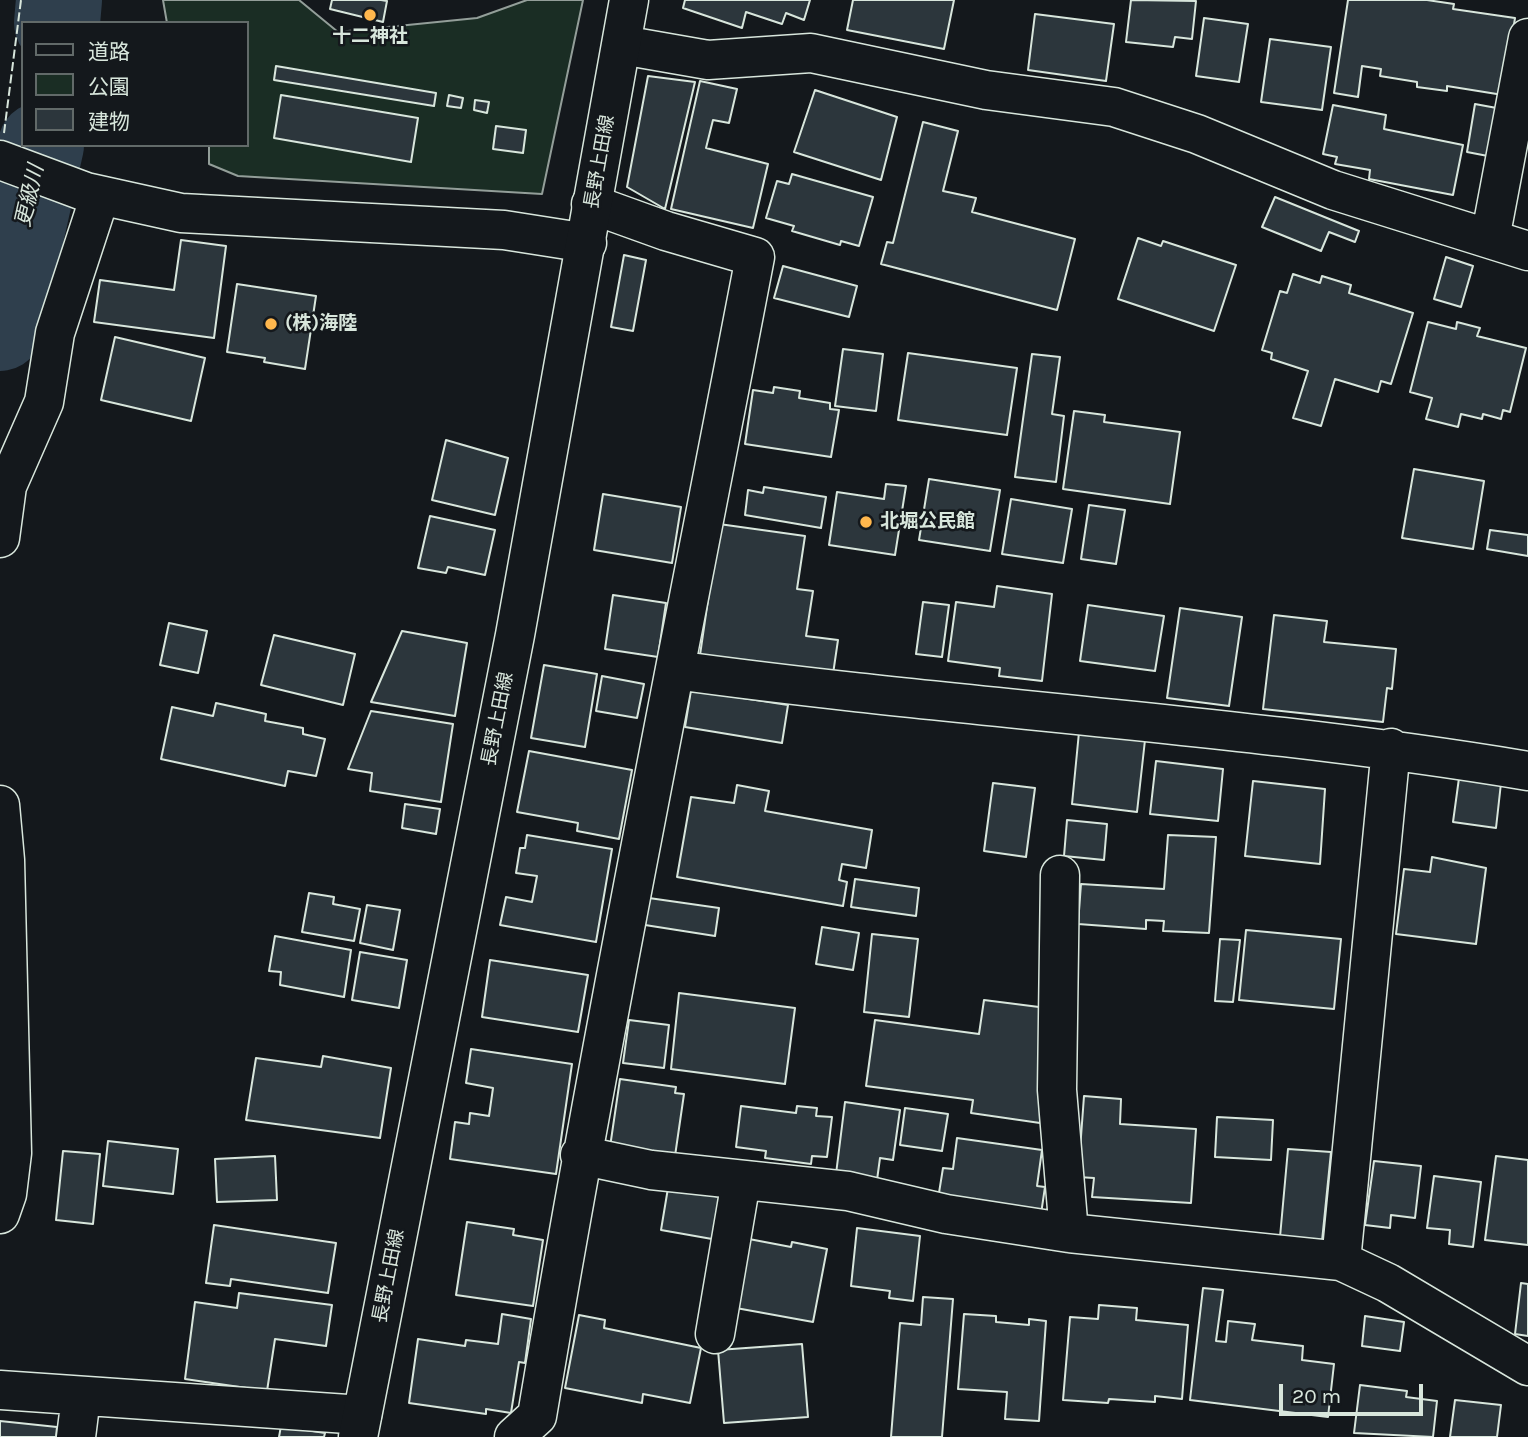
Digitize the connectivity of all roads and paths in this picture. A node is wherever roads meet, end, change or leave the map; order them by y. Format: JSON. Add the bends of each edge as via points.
{"nodes":[{"id":1,"x":629,"y":0,"type":"edge"},
{"id":2,"x":1528,"y":38,"type":"edge"},
{"id":3,"x":622,"y":45,"type":"junction"},
{"id":4,"x":0,"y":160,"type":"edge"},
{"id":5,"x":93,"y":194,"type":"junction"},
{"id":6,"x":592,"y":204,"type":"junction"},
{"id":7,"x":1489,"y":239,"type":"junction"},
{"id":8,"x":587,"y":243,"type":"junction"},
{"id":9,"x":1528,"y":251,"type":"edge"},
{"id":10,"x":0,"y":538,"type":"edge"},
{"id":11,"x":675,"y":670,"type":"junction"},
{"id":12,"x":1391,"y":748,"type":"junction"},
{"id":13,"x":1528,"y":771,"type":"edge"},
{"id":14,"x":0,"y":805,"type":"edge"},
{"id":15,"x":1060,"y":875,"type":"dead end"},
{"id":16,"x":580,"y":1155,"type":"junction"},
{"id":17,"x":741,"y":1181,"type":"junction"},
{"id":18,"x":0,"y":1214,"type":"edge"},
{"id":19,"x":1069,"y":1233,"type":"junction"},
{"id":20,"x":1341,"y":1261,"type":"junction"},
{"id":21,"x":715,"y":1334,"type":"dead end"},
{"id":22,"x":1528,"y":1366,"type":"edge"},
{"id":23,"x":0,"y":1390,"type":"edge"},
{"id":24,"x":81,"y":1397,"type":"junction"},
{"id":25,"x":360,"y":1426,"type":"edge"},
{"id":26,"x":520,"y":1434,"type":"edge"},
{"id":27,"x":76,"y":1437,"type":"edge"}],
"edges":[{"from":1,"to":3,"type":"street","name":"長野上田線"},
{"from":2,"to":7,"type":"street"},
{"from":3,"to":6,"type":"street","name":"長野上田線"},
{"from":3,"to":7,"type":"street","via":[[708,60],[811,53],[985,90],[1114,107],[1197,134],[1333,190]]},
{"from":4,"to":5,"type":"street"},
{"from":5,"to":8,"type":"street","via":[[181,213],[504,230]]},
{"from":5,"to":10,"type":"street","via":[[55,333],[44,402],[7,486]]},
{"from":6,"to":8,"type":"street","name":"長野上田線"},
{"from":6,"to":11,"type":"street","via":[[755,257]]},
{"from":7,"to":9,"type":"street"},
{"from":8,"to":25,"type":"street","name":"長野上田線"},
{"from":11,"to":12,"type":"street","via":[[843,693]]},
{"from":11,"to":16,"type":"street"},
{"from":12,"to":13,"type":"street"},
{"from":12,"to":20,"type":"street"},
{"from":14,"to":18,"type":"street","via":[[12,1153]]},
{"from":15,"to":19,"type":"street","via":[[1057,1090]]},
{"from":16,"to":17,"type":"street","via":[[650,1170]]},
{"from":16,"to":26,"type":"street","via":[[537,1416]]},
{"from":17,"to":19,"type":"street","via":[[848,1191],[946,1214]]},
{"from":17,"to":21,"type":"street"},
{"from":19,"to":20,"type":"street"},
{"from":20,"to":22,"type":"street","via":[[1388,1283]]},
{"from":23,"to":24,"type":"street"},
{"from":24,"to":25,"type":"street"},
{"from":24,"to":27,"type":"street"}]}
